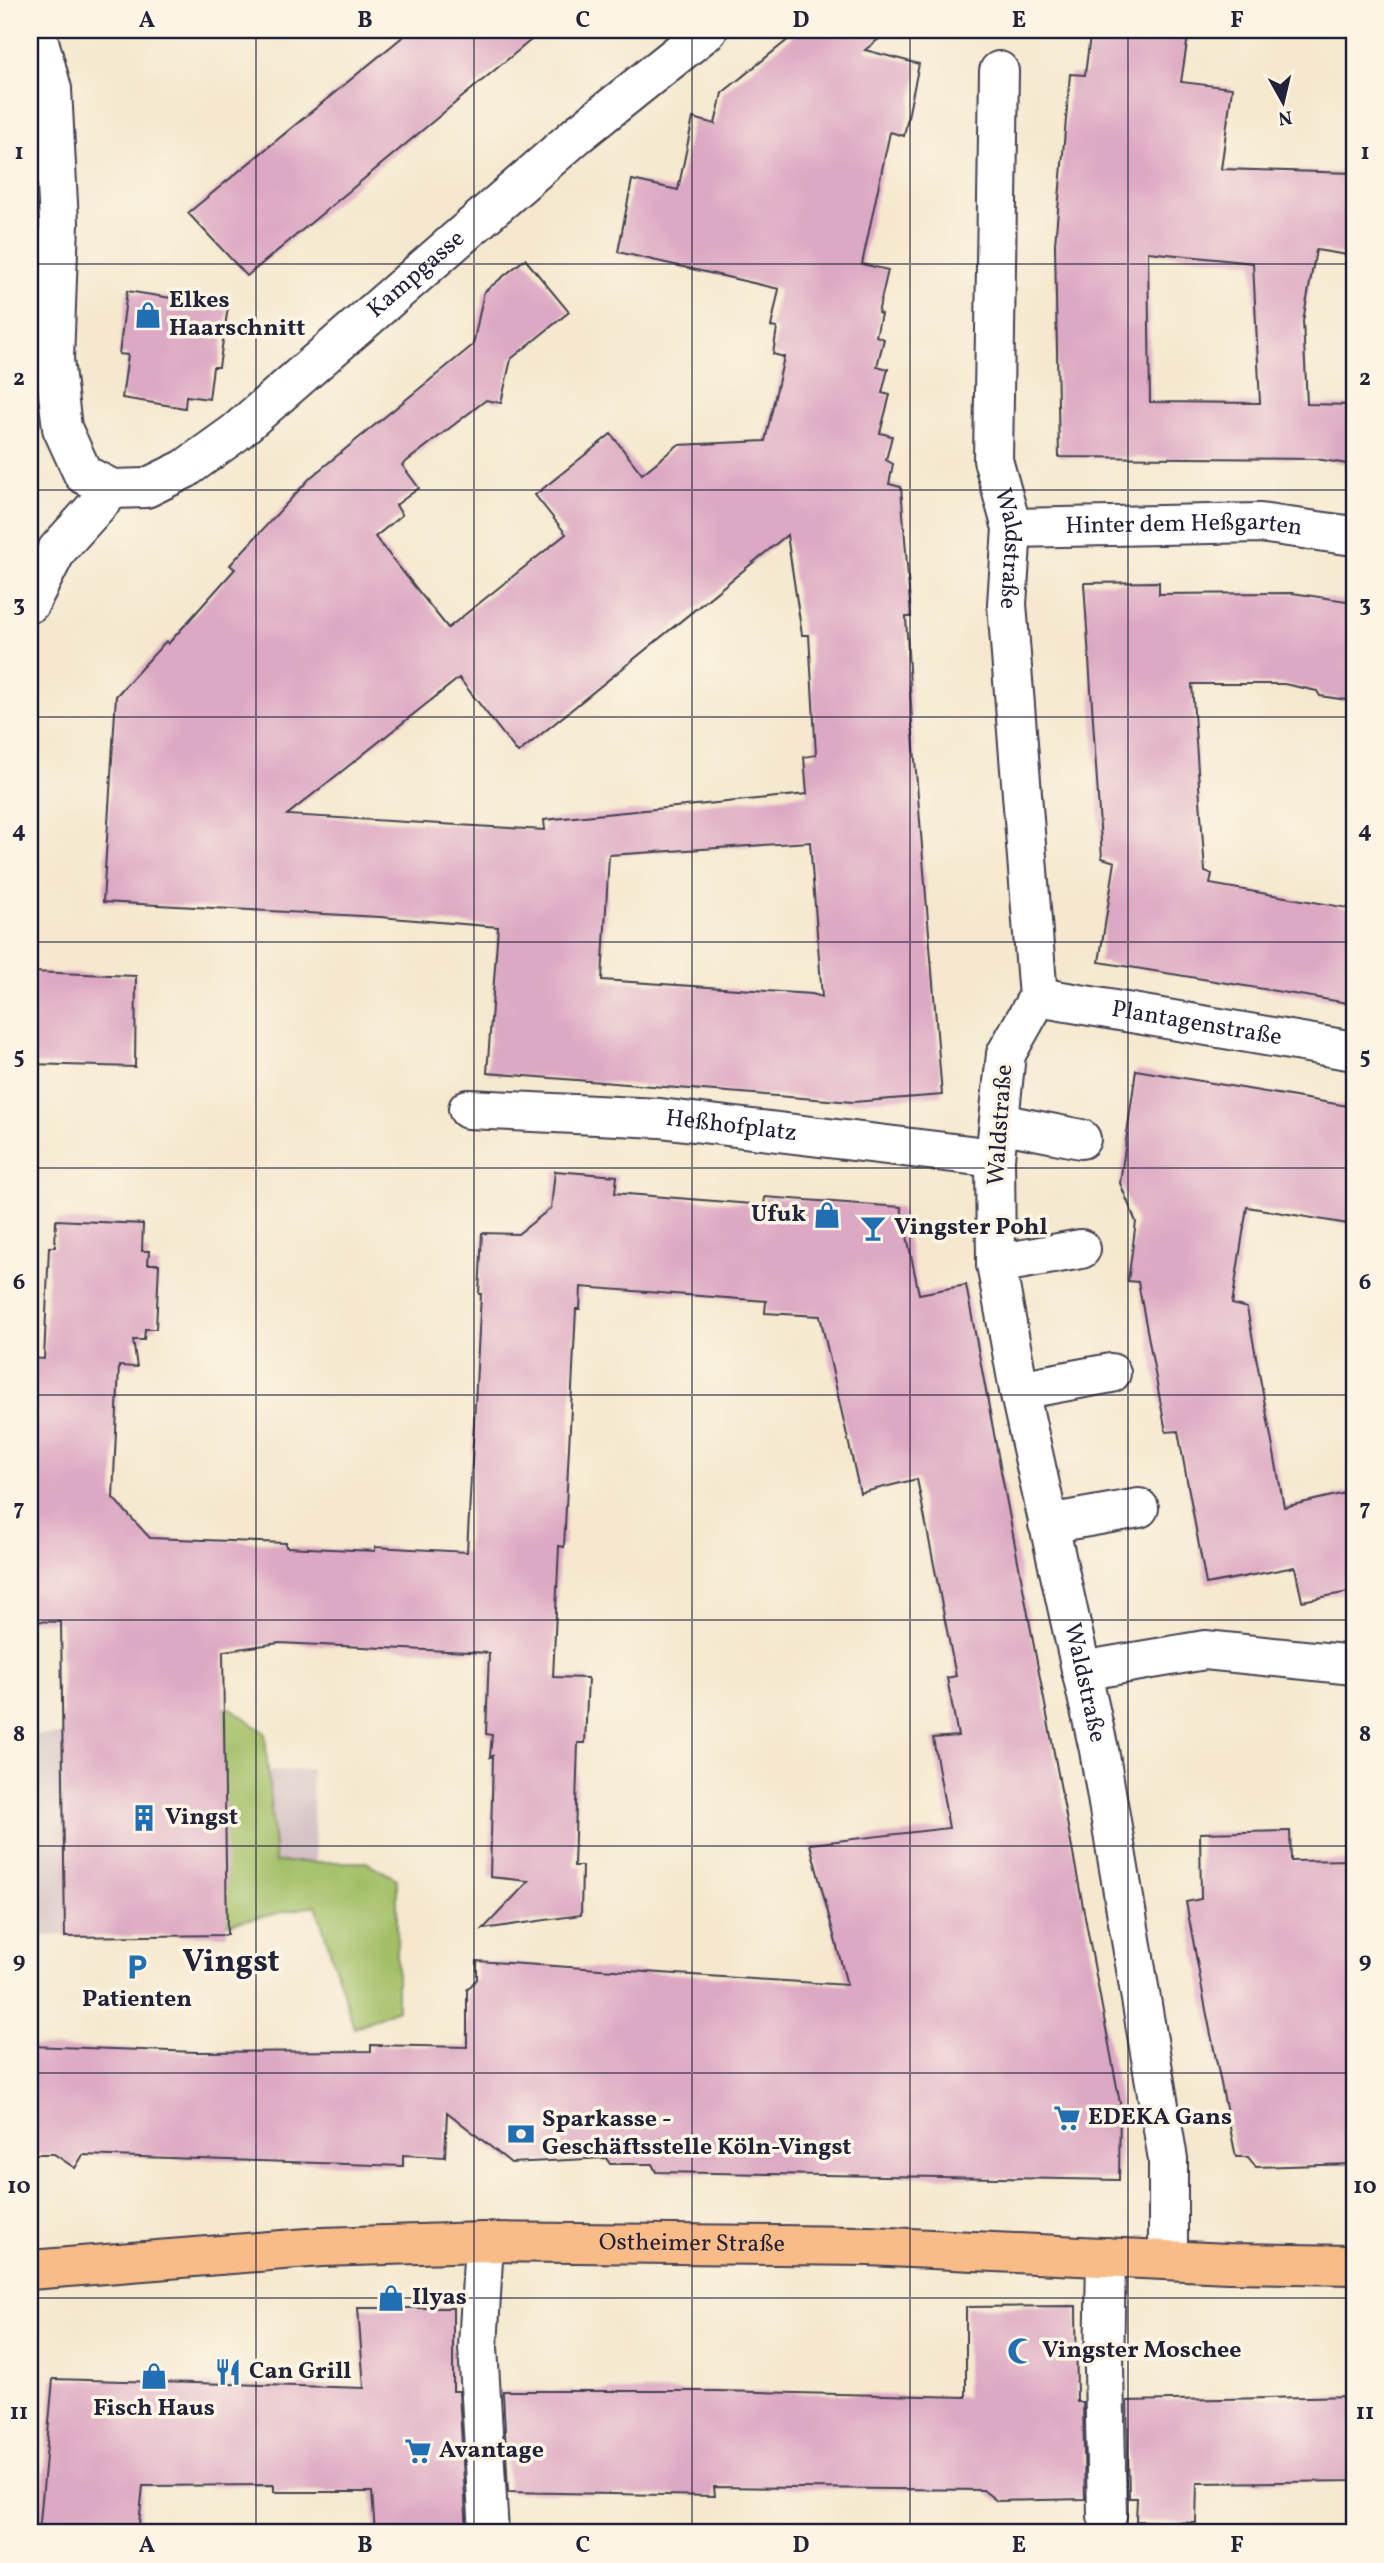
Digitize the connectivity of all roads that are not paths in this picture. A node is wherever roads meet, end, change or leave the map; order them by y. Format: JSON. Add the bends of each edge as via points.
{"nodes":[{"id":1,"x":36,"y":30,"type":"edge"},
{"id":2,"x":708,"y":30,"type":"edge"},
{"id":3,"x":999,"y":71,"type":"dead end"},
{"id":4,"x":112,"y":489,"type":"junction"},
{"id":5,"x":1012,"y":528,"type":"junction"},
{"id":6,"x":1354,"y":536,"type":"edge"},
{"id":7,"x":30,"y":603,"type":"edge"},
{"id":8,"x":1038,"y":997,"type":"junction"},
{"id":9,"x":1354,"y":1051,"type":"edge"},
{"id":10,"x":468,"y":1109,"type":"dead end"},
{"id":11,"x":1081,"y":1139,"type":"dead end"},
{"id":12,"x":997,"y":1141,"type":"junction"},
{"id":13,"x":1081,"y":1249,"type":"dead end"},
{"id":14,"x":996,"y":1264,"type":"junction"},
{"id":15,"x":1111,"y":1373,"type":"dead end"},
{"id":16,"x":1019,"y":1390,"type":"junction"},
{"id":17,"x":1139,"y":1508,"type":"dead end"},
{"id":18,"x":1048,"y":1524,"type":"junction"},
{"id":19,"x":1354,"y":1665,"type":"edge"},
{"id":20,"x":1081,"y":1671,"type":"junction"},
{"id":21,"x":484,"y":2242,"type":"junction"},
{"id":22,"x":1106,"y":2257,"type":"junction"},
{"id":23,"x":1168,"y":2259,"type":"junction"},
{"id":24,"x":1354,"y":2264,"type":"edge"},
{"id":25,"x":30,"y":2270,"type":"edge"},
{"id":26,"x":1107,"y":2516,"type":"dead end"},
{"id":27,"x":489,"y":2533,"type":"edge"}],
"edges":[{"from":1,"to":4,"type":"street","via":[[52,89],[59,223],[54,360],[62,428],[83,474]]},
{"from":2,"to":4,"type":"street","name":"Kampgasse","via":[[577,135],[235,433],[185,469],[146,488]]},
{"from":3,"to":5,"type":"street","name":"Waldstraße","via":[[992,460]]},
{"from":4,"to":7,"type":"street","via":[[57,550]]},
{"from":5,"to":6,"type":"street","name":"Hinter dem Heßgarten","via":[[1260,523]]},
{"from":5,"to":8,"type":"street","name":"Waldstraße","via":[[1007,604]]},
{"from":8,"to":9,"type":"street","name":"Plantagenstraße"},
{"from":8,"to":12,"type":"street","name":"Waldstraße","via":[[1006,1054]]},
{"from":10,"to":12,"type":"street","name":"Heßhofplatz"},
{"from":11,"to":12,"type":"street","name":"Heßhofplatz"},
{"from":12,"to":14,"type":"street","name":"Waldstraße"},
{"from":13,"to":14,"type":"street"},
{"from":14,"to":16,"type":"street","name":"Waldstraße"},
{"from":15,"to":16,"type":"street"},
{"from":16,"to":18,"type":"street","name":"Waldstraße"},
{"from":17,"to":18,"type":"street"},
{"from":18,"to":20,"type":"street","name":"Waldstraße"},
{"from":19,"to":20,"type":"street","via":[[1205,1650]]},
{"from":20,"to":23,"type":"street","name":"Waldstraße","via":[[1099,1750],[1168,2159]]},
{"from":21,"to":22,"type":"main road","name":"Ostheimer Straße","via":[[867,2246]]},
{"from":21,"to":25,"type":"main road","name":"Ostheimer Straße","via":[[321,2247]]},
{"from":21,"to":27,"type":"street","via":[[478,2347]]},
{"from":22,"to":23,"type":"main road","name":"Ostheimer Straße"},
{"from":22,"to":26,"type":"street"},
{"from":23,"to":24,"type":"main road","name":"Ostheimer Straße"}]}
